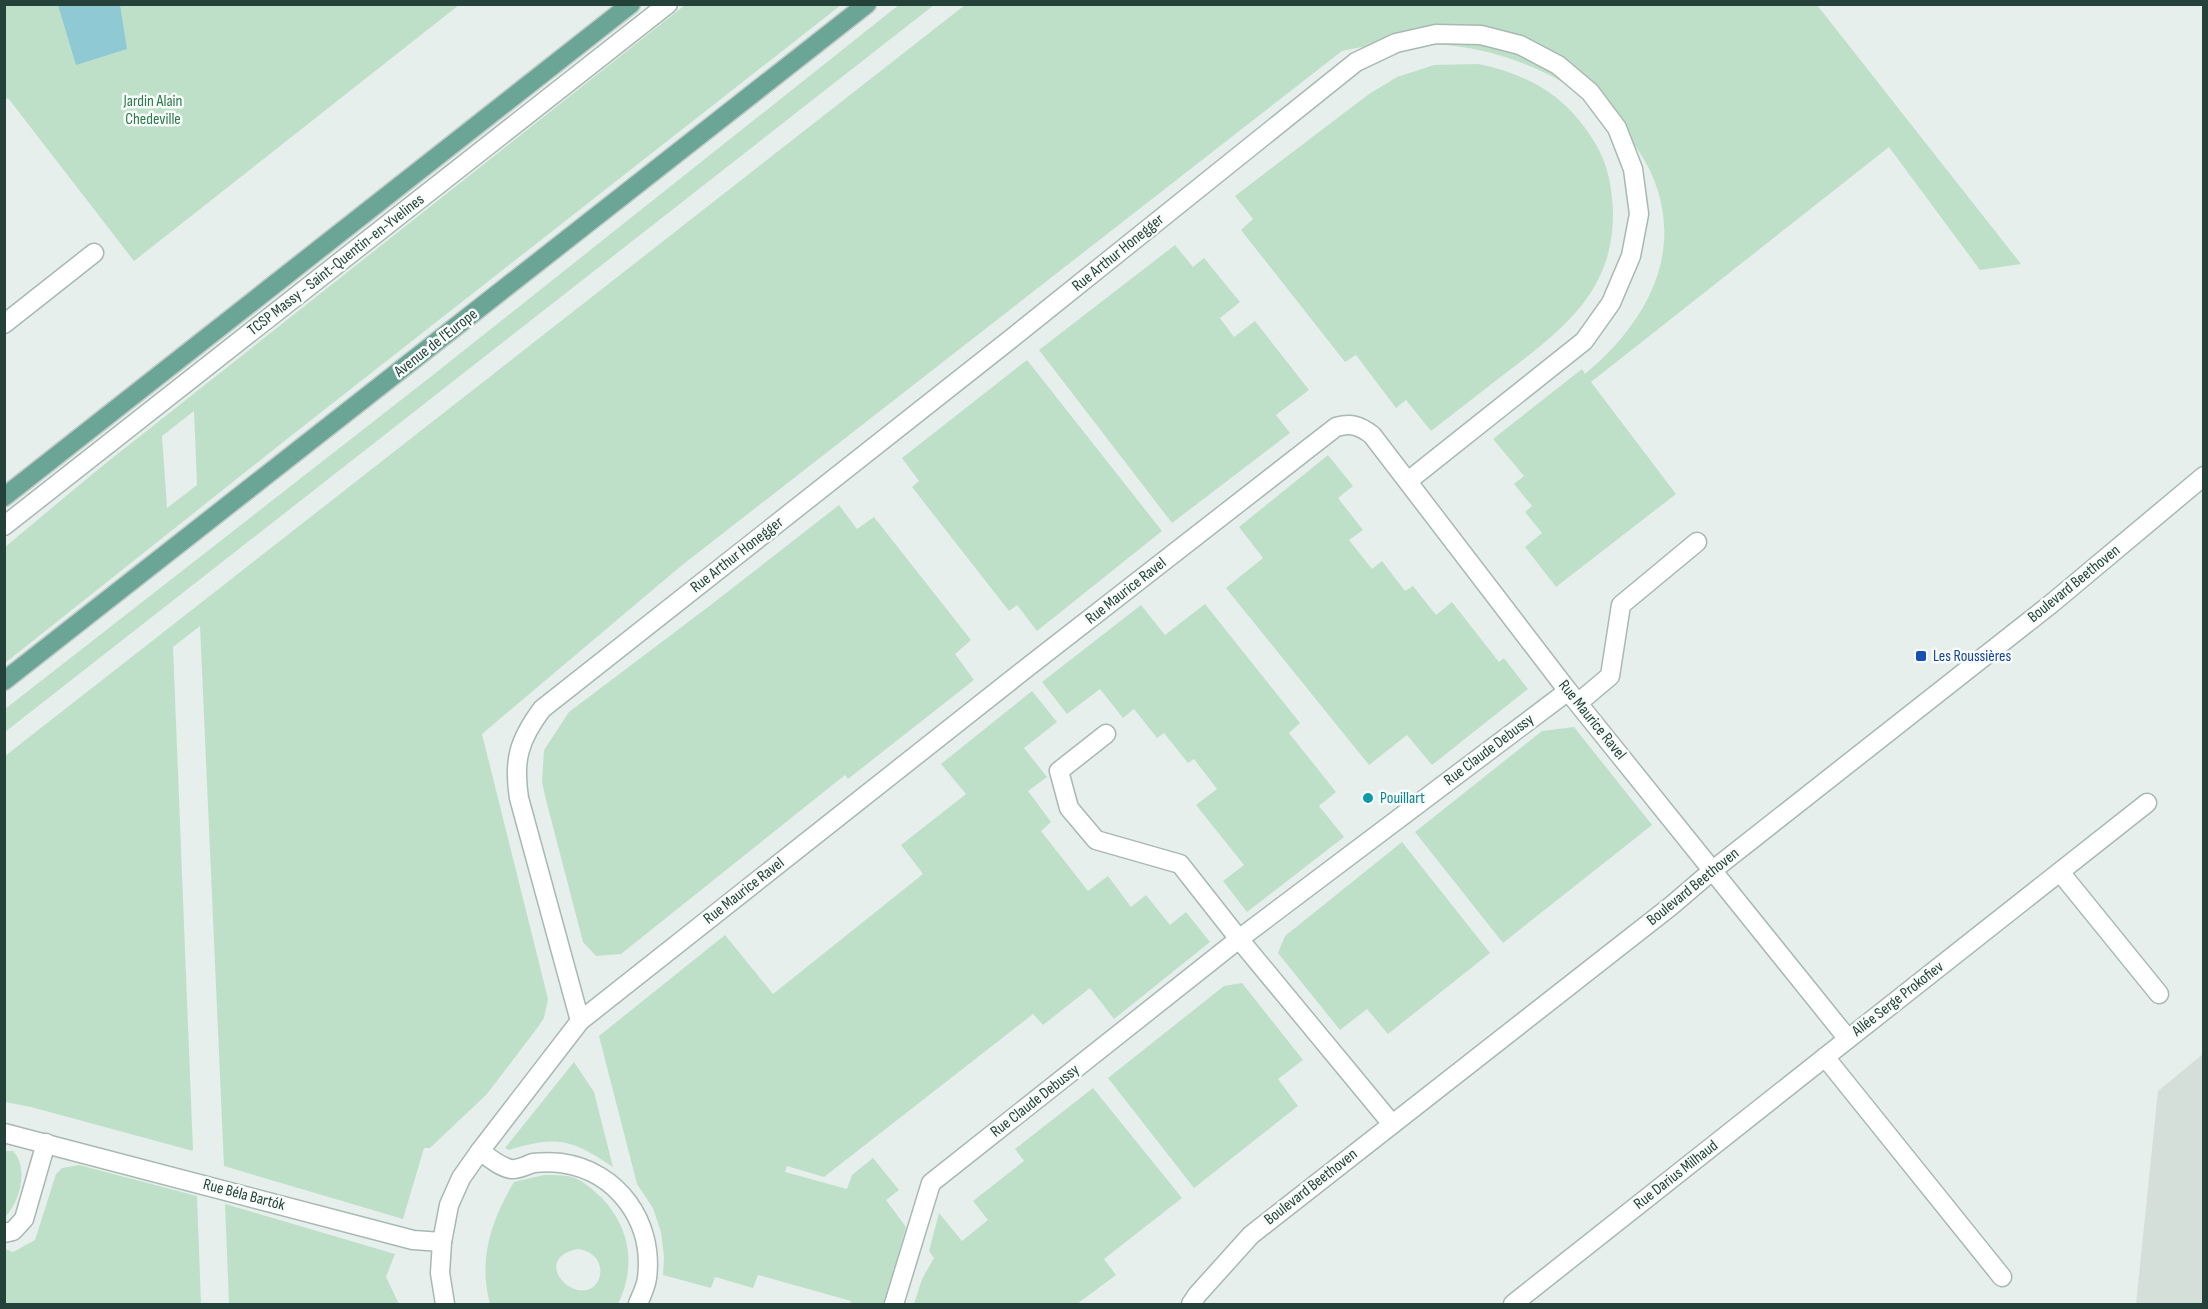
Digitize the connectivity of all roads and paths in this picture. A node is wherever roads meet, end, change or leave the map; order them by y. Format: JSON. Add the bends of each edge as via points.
{"nodes":[{"id":1,"x":631,"y":4,"type":"edge"},
{"id":2,"x":668,"y":4,"type":"edge"},
{"id":3,"x":867,"y":4,"type":"edge"},
{"id":4,"x":94,"y":254,"type":"dead end"},
{"id":5,"x":4,"y":324,"type":"edge"},
{"id":6,"x":2204,"y":476,"type":"edge"},
{"id":7,"x":1408,"y":481,"type":"junction"},
{"id":8,"x":4,"y":497,"type":"edge"},
{"id":9,"x":4,"y":526,"type":"edge"},
{"id":10,"x":1697,"y":542,"type":"dead end"},
{"id":11,"x":4,"y":681,"type":"edge"},
{"id":12,"x":1573,"y":697,"type":"junction"},
{"id":13,"x":1106,"y":734,"type":"dead end"},
{"id":14,"x":2147,"y":802,"type":"dead end"},
{"id":15,"x":1713,"y":870,"type":"junction"},
{"id":16,"x":2060,"y":872,"type":"junction"},
{"id":17,"x":1239,"y":939,"type":"junction"},
{"id":18,"x":2159,"y":994,"type":"dead end"},
{"id":19,"x":580,"y":1021,"type":"junction"},
{"id":20,"x":1848,"y":1039,"type":"junction"},
{"id":21,"x":1825,"y":1057,"type":"junction"},
{"id":22,"x":1392,"y":1124,"type":"junction"},
{"id":23,"x":4,"y":1133,"type":"edge"},
{"id":24,"x":46,"y":1143,"type":"junction"},
{"id":25,"x":480,"y":1150,"type":"junction"},
{"id":26,"x":4,"y":1233,"type":"edge"},
{"id":27,"x":442,"y":1242,"type":"junction"},
{"id":28,"x":2002,"y":1277,"type":"dead end"},
{"id":29,"x":1533,"y":1299,"type":"edge"},
{"id":30,"x":445,"y":1305,"type":"edge"},
{"id":31,"x":638,"y":1305,"type":"edge"},
{"id":32,"x":894,"y":1305,"type":"edge"},
{"id":33,"x":1191,"y":1305,"type":"edge"},
{"id":34,"x":1513,"y":1305,"type":"edge"}],
"edges":[{"from":1,"to":8,"type":"main road"},
{"from":2,"to":9,"type":"street","name":"TCSP Massy - Saint-Quentin-en-Yvelines"},
{"from":3,"to":11,"type":"main road","name":"Avenue de l'Europe"},
{"from":4,"to":5,"type":"street"},
{"from":6,"to":15,"type":"street","name":"Boulevard Beethoven","via":[[2051,604]]},
{"from":7,"to":12,"type":"street","name":"Rue Maurice Ravel"},
{"from":7,"to":19,"type":"street","name":"Rue Maurice Ravel","via":[[1362,427],[1336,427]]},
{"from":7,"to":19,"type":"street","name":"Rue Arthur Honegger","via":[[1584,340],[1611,303],[1631,256],[1639,214],[1633,169],[1617,128],[1590,92],[1558,65],[1520,45],[1481,35],[1436,34],[1396,43],[1356,62],[542,709],[527,729],[515,775]]},
{"from":10,"to":12,"type":"street","name":"Rue Claude Debussy","via":[[1621,605],[1610,676]]},
{"from":12,"to":15,"type":"street","name":"Rue Maurice Ravel"},
{"from":12,"to":17,"type":"street","name":"Rue Claude Debussy"},
{"from":13,"to":17,"type":"street","via":[[1059,771],[1069,808],[1096,840],[1180,864]]},
{"from":14,"to":16,"type":"street","name":"Allée Serge Prokofiev"},
{"from":15,"to":20,"type":"street","name":"Allée Serge Prokofiev"},
{"from":15,"to":22,"type":"street","name":"Boulevard Beethoven"},
{"from":16,"to":18,"type":"street"},
{"from":16,"to":20,"type":"street","name":"Allée Serge Prokofiev"},
{"from":17,"to":22,"type":"street"},
{"from":17,"to":32,"type":"street","name":"Rue Claude Debussy","via":[[931,1183]]},
{"from":19,"to":25,"type":"street","name":"Rue Maurice Ravel"},
{"from":20,"to":21,"type":"street","name":"Rue Darius Milhaud"},
{"from":21,"to":28,"type":"street"},
{"from":21,"to":29,"type":"street","name":"Rue Darius Milhaud"},
{"from":22,"to":33,"type":"street","name":"Boulevard Beethoven","via":[[1251,1235]]},
{"from":23,"to":24,"type":"street","name":"Rue Béla Bartók"},
{"from":24,"to":26,"type":"street","via":[[24,1219],[13,1231]]},
{"from":24,"to":27,"type":"street","name":"Rue Béla Bartók","via":[[413,1240]]},
{"from":25,"to":27,"type":"street","name":"Rue Maurice Ravel","via":[[449,1205]]},
{"from":25,"to":31,"type":"street","via":[[513,1169],[535,1163],[576,1166],[593,1172],[623,1195],[638,1216],[648,1256],[647,1281]]},
{"from":27,"to":30,"type":"street","name":"Rue Maurice Ravel","via":[[440,1273]]},
{"from":29,"to":34,"type":"street","name":"Rue Darius Milhaud"}]}
